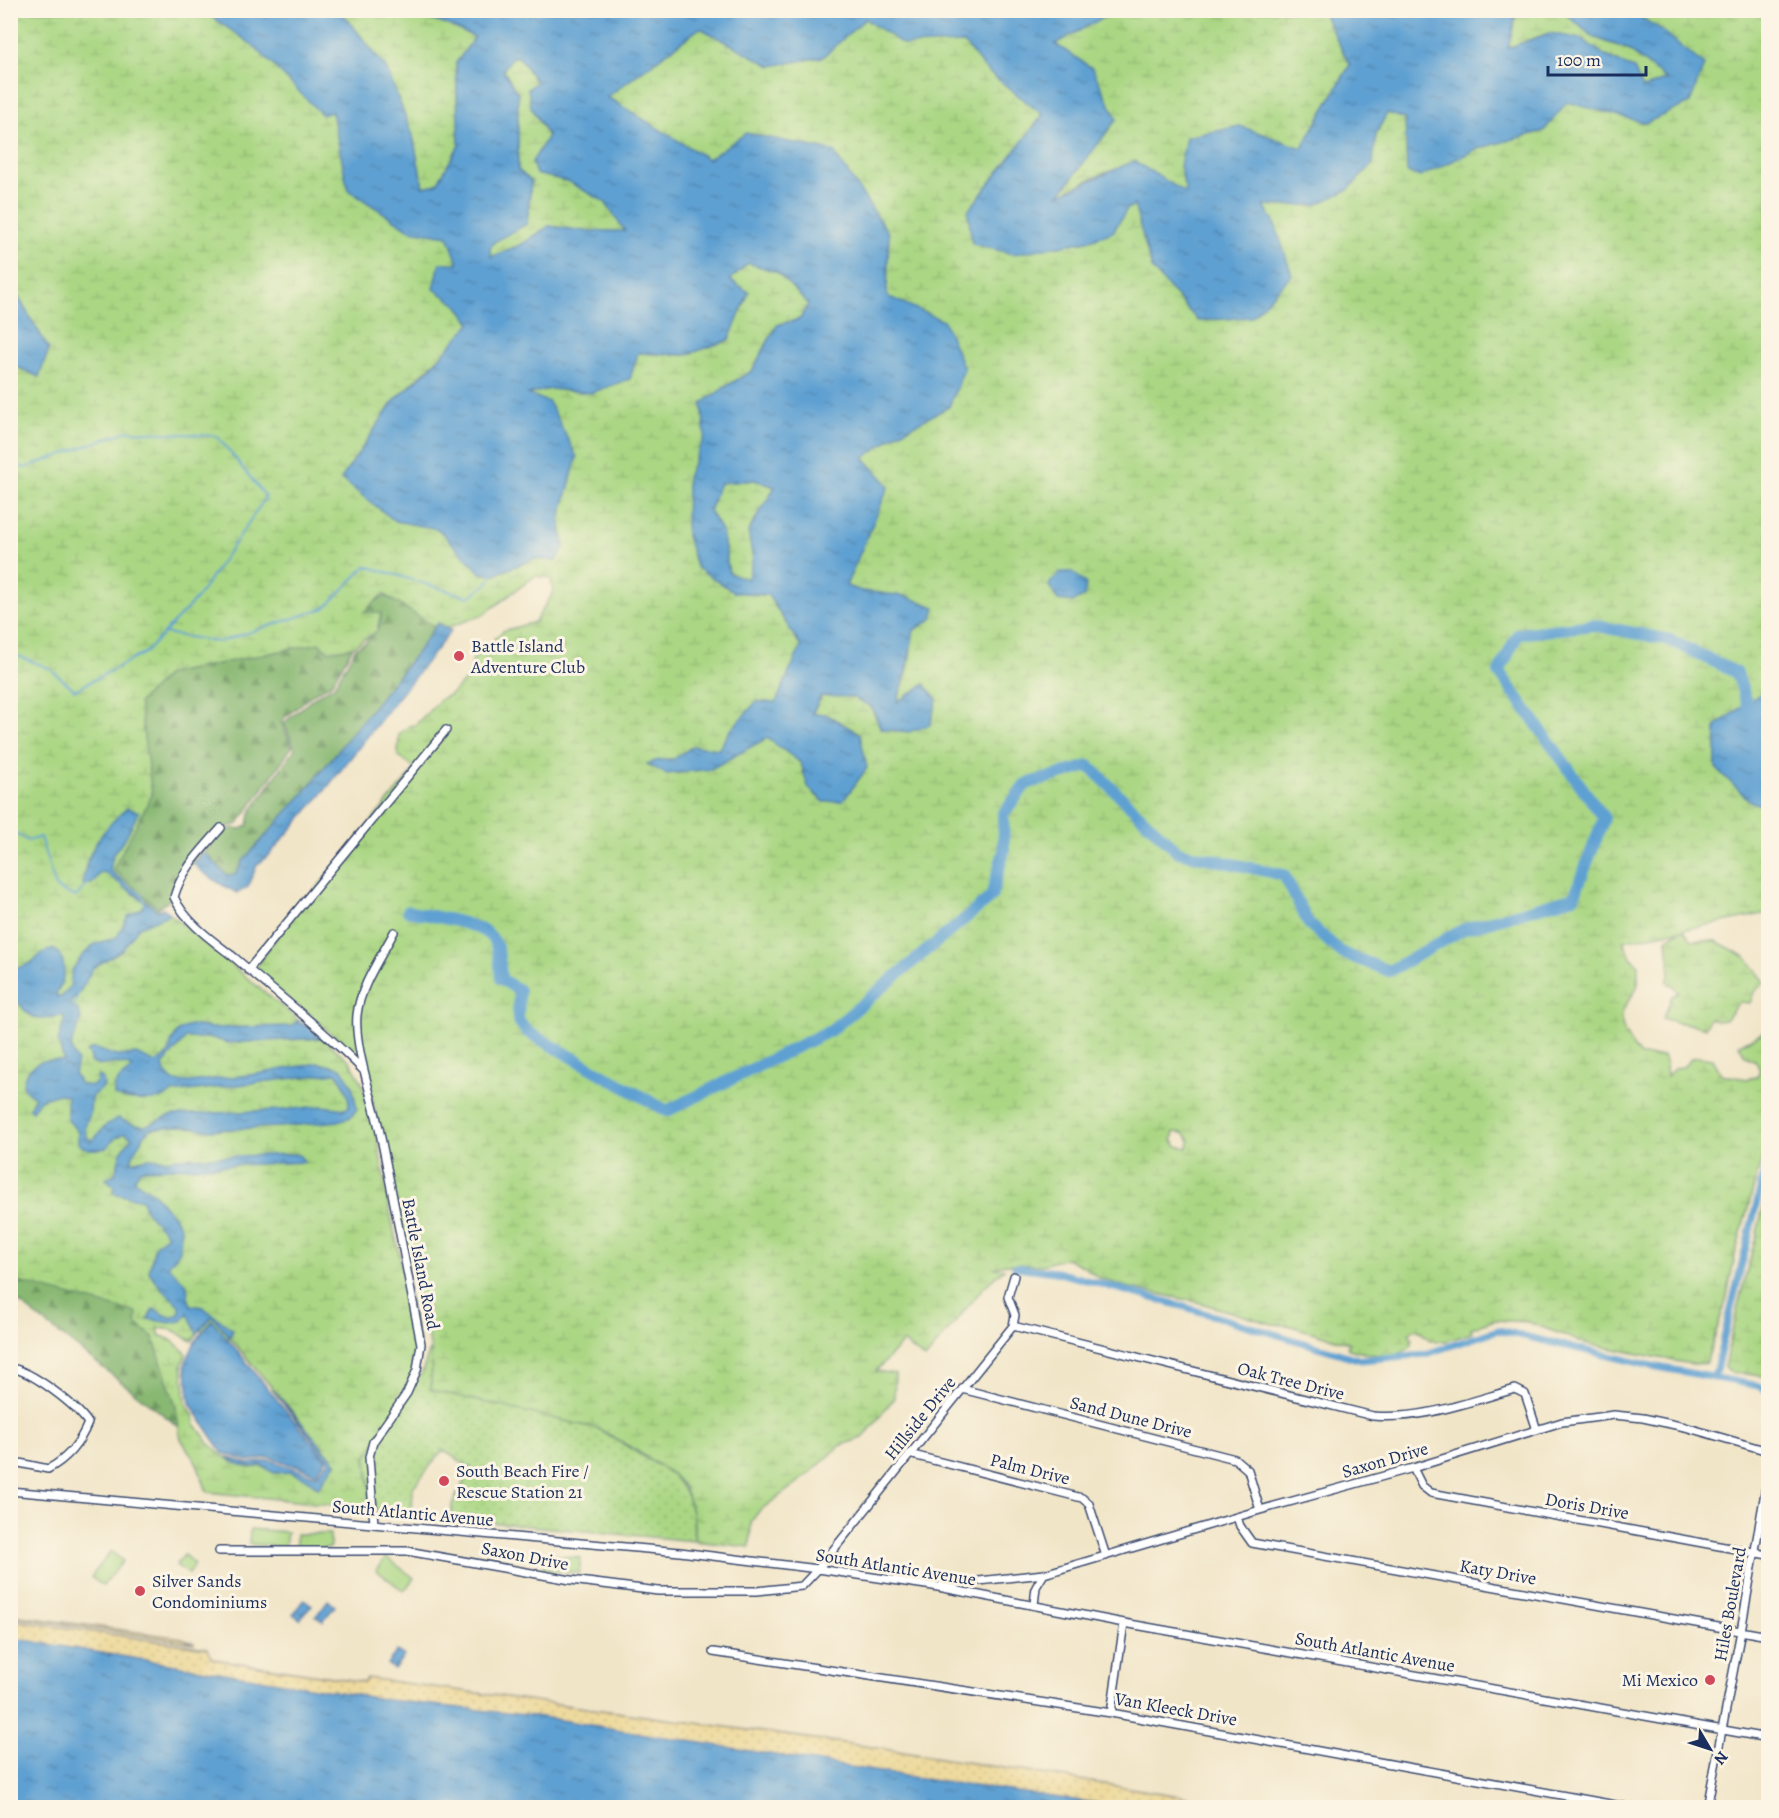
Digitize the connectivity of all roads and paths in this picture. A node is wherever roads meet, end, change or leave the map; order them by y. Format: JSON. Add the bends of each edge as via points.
{"nodes":[{"id":1,"x":446,"y":730,"type":"dead end"},
{"id":2,"x":220,"y":828,"type":"dead end"},
{"id":3,"x":394,"y":932,"type":"dead end"},
{"id":4,"x":248,"y":970,"type":"junction"},
{"id":5,"x":365,"y":1071,"type":"junction"},
{"id":6,"x":1014,"y":1276,"type":"dead end"},
{"id":7,"x":1013,"y":1326,"type":"junction"},
{"id":8,"x":10,"y":1368,"type":"edge"},
{"id":9,"x":962,"y":1389,"type":"junction"},
{"id":10,"x":1537,"y":1430,"type":"junction"},
{"id":11,"x":1768,"y":1451,"type":"edge"},
{"id":12,"x":909,"y":1454,"type":"junction"},
{"id":13,"x":10,"y":1461,"type":"edge"},
{"id":14,"x":1413,"y":1468,"type":"junction"},
{"id":15,"x":1768,"y":1475,"type":"edge"},
{"id":16,"x":10,"y":1491,"type":"edge"},
{"id":17,"x":1260,"y":1510,"type":"junction"},
{"id":18,"x":1237,"y":1517,"type":"junction"},
{"id":19,"x":374,"y":1524,"type":"junction"},
{"id":20,"x":219,"y":1551,"type":"dead end"},
{"id":21,"x":1754,"y":1552,"type":"junction"},
{"id":22,"x":1768,"y":1554,"type":"edge"},
{"id":23,"x":1106,"y":1556,"type":"junction"},
{"id":24,"x":818,"y":1569,"type":"junction"},
{"id":25,"x":1044,"y":1574,"type":"junction"},
{"id":26,"x":933,"y":1586,"type":"junction"},
{"id":27,"x":1034,"y":1605,"type":"junction"},
{"id":28,"x":1124,"y":1623,"type":"junction"},
{"id":29,"x":1741,"y":1631,"type":"junction"},
{"id":30,"x":1768,"y":1636,"type":"edge"},
{"id":31,"x":713,"y":1652,"type":"dead end"},
{"id":32,"x":1111,"y":1713,"type":"junction"},
{"id":33,"x":1723,"y":1730,"type":"junction"},
{"id":34,"x":1768,"y":1738,"type":"edge"},
{"id":35,"x":1632,"y":1808,"type":"edge"},
{"id":36,"x":1707,"y":1808,"type":"edge"}],
"edges":[{"from":1,"to":4,"type":"street"},
{"from":2,"to":4,"type":"street","via":[[187,868],[174,897],[179,909]]},
{"from":3,"to":5,"type":"street","name":"Battle Island Road","via":[[358,1006]]},
{"from":4,"to":5,"type":"street"},
{"from":5,"to":19,"type":"street","name":"Battle Island Road","via":[[421,1344],[417,1370],[407,1393],[373,1442],[369,1457]]},
{"from":6,"to":7,"type":"street","via":[[1008,1297],[1015,1315]]},
{"from":7,"to":9,"type":"street","name":"Hillside Drive"},
{"from":7,"to":10,"type":"street","name":"Oak Tree Drive","via":[[1372,1416],[1418,1416],[1515,1389],[1525,1394]]},
{"from":8,"to":13,"type":"street","via":[[34,1376],[88,1423],[64,1461],[48,1469]]},
{"from":9,"to":12,"type":"street","name":"Hillside Drive"},
{"from":9,"to":17,"type":"street","name":"Sand Dune Drive","via":[[1235,1459],[1248,1470]]},
{"from":10,"to":11,"type":"street","name":"Saxon Drive","via":[[1562,1422],[1614,1415],[1685,1427]]},
{"from":10,"to":14,"type":"street","name":"Saxon Drive"},
{"from":12,"to":23,"type":"street","name":"Palm Drive","via":[[1082,1498],[1089,1503]]},
{"from":12,"to":24,"type":"street","name":"Hillside Drive"},
{"from":14,"to":17,"type":"street","name":"Saxon Drive"},
{"from":14,"to":21,"type":"street","name":"Doris Drive","via":[[1422,1486],[1431,1493]]},
{"from":15,"to":21,"type":"street","name":"Hiles Boulevard"},
{"from":16,"to":19,"type":"street","name":"South Atlantic Avenue"},
{"from":17,"to":18,"type":"street","name":"Saxon Drive"},
{"from":18,"to":23,"type":"street","name":"Saxon Drive"},
{"from":18,"to":29,"type":"street","name":"Katy Drive","via":[[1252,1543]]},
{"from":19,"to":24,"type":"street","name":"South Atlantic Avenue"},
{"from":20,"to":24,"type":"street","name":"Saxon Drive","via":[[407,1551],[550,1577],[658,1591],[745,1591],[802,1586]]},
{"from":21,"to":22,"type":"street","name":"Doris Drive"},
{"from":21,"to":29,"type":"street","name":"Hiles Boulevard"},
{"from":23,"to":25,"type":"street","name":"Saxon Drive"},
{"from":24,"to":26,"type":"street","name":"South Atlantic Avenue"},
{"from":25,"to":26,"type":"street","name":"Saxon Drive"},
{"from":25,"to":27,"type":"street","via":[[1036,1587]]},
{"from":26,"to":27,"type":"street","name":"South Atlantic Avenue"},
{"from":27,"to":28,"type":"street","name":"South Atlantic Avenue"},
{"from":28,"to":32,"type":"street"},
{"from":28,"to":33,"type":"street","name":"South Atlantic Avenue"},
{"from":29,"to":30,"type":"street","name":"Katy Drive"},
{"from":29,"to":33,"type":"street","name":"Hiles Boulevard"},
{"from":31,"to":32,"type":"street","name":"Van Kleeck Drive"},
{"from":32,"to":35,"type":"street","name":"Van Kleeck Drive"},
{"from":33,"to":34,"type":"street","name":"South Atlantic Avenue"},
{"from":33,"to":36,"type":"street","name":"Hiles Boulevard"}]}
